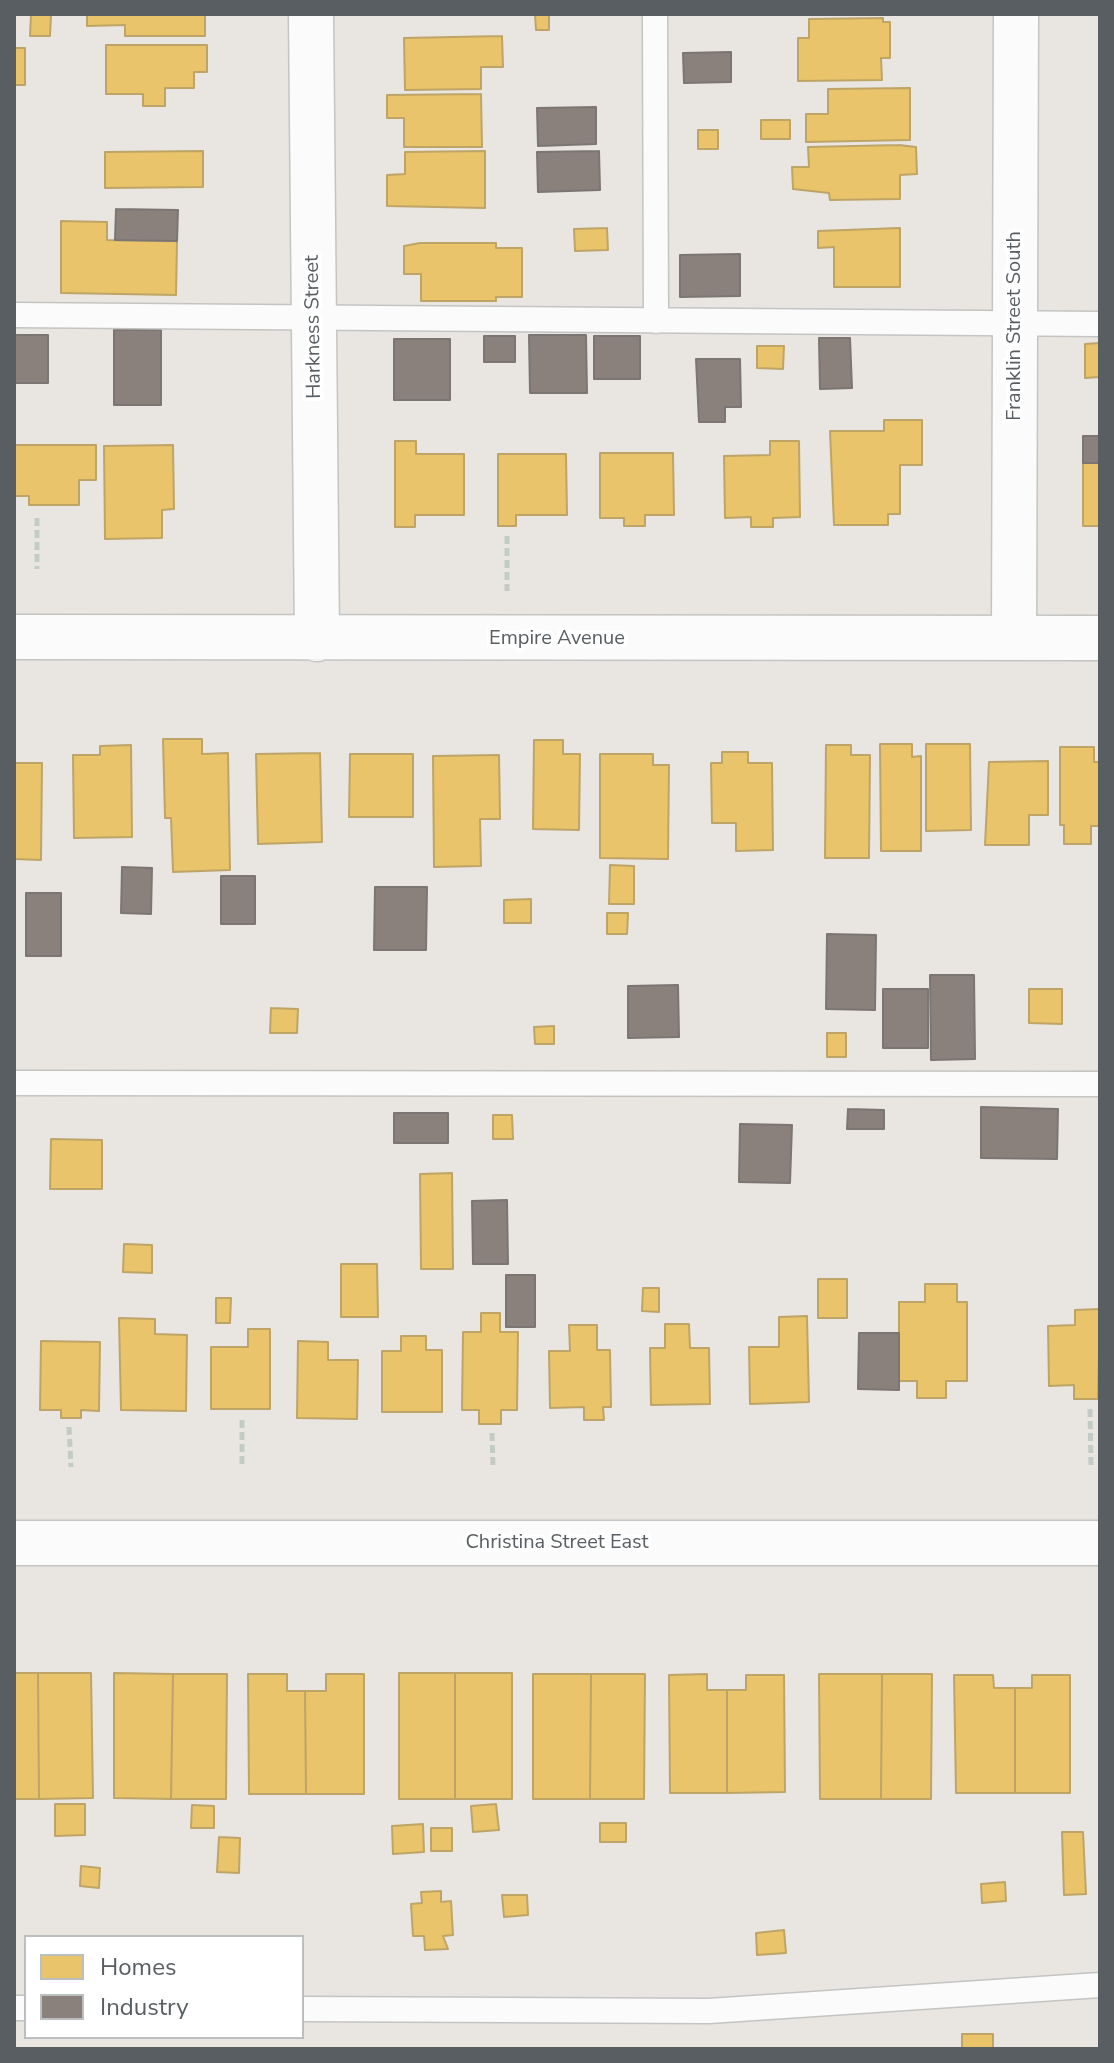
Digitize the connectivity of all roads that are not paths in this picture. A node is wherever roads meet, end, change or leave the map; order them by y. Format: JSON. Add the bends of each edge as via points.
{"nodes":[{"id":1,"x":311,"y":14,"type":"edge"},
{"id":2,"x":655,"y":14,"type":"edge"},
{"id":3,"x":1016,"y":14,"type":"edge"},
{"id":4,"x":14,"y":315,"type":"edge"},
{"id":5,"x":314,"y":315,"type":"junction"},
{"id":6,"x":656,"y":321,"type":"junction"},
{"id":7,"x":1015,"y":324,"type":"junction"},
{"id":8,"x":1100,"y":324,"type":"edge"},
{"id":9,"x":14,"y":637,"type":"edge"},
{"id":10,"x":1014,"y":638,"type":"junction"},
{"id":11,"x":1100,"y":638,"type":"edge"},
{"id":12,"x":317,"y":639,"type":"junction"},
{"id":13,"x":14,"y":1083,"type":"edge"},
{"id":14,"x":1100,"y":1084,"type":"edge"},
{"id":15,"x":14,"y":1543,"type":"edge"},
{"id":16,"x":1100,"y":1543,"type":"edge"},
{"id":17,"x":1100,"y":1985,"type":"edge"},
{"id":18,"x":304,"y":2009,"type":"edge"}],
"edges":[{"from":1,"to":5,"type":"street","name":"Harkness Street"},
{"from":2,"to":6,"type":"lane"},
{"from":3,"to":7,"type":"street","name":"Franklin Street South"},
{"from":4,"to":5,"type":"lane"},
{"from":5,"to":6,"type":"lane"},
{"from":5,"to":12,"type":"street","name":"Harkness Street"},
{"from":6,"to":7,"type":"lane"},
{"from":7,"to":8,"type":"lane"},
{"from":7,"to":10,"type":"street","name":"Franklin Street South"},
{"from":9,"to":12,"type":"street","name":"Empire Avenue"},
{"from":10,"to":11,"type":"street","name":"Empire Avenue"},
{"from":10,"to":12,"type":"street","name":"Empire Avenue"},
{"from":13,"to":14,"type":"lane"},
{"from":15,"to":16,"type":"street","name":"Christina Street East"},
{"from":17,"to":18,"type":"lane","via":[[709,2011]]}]}
